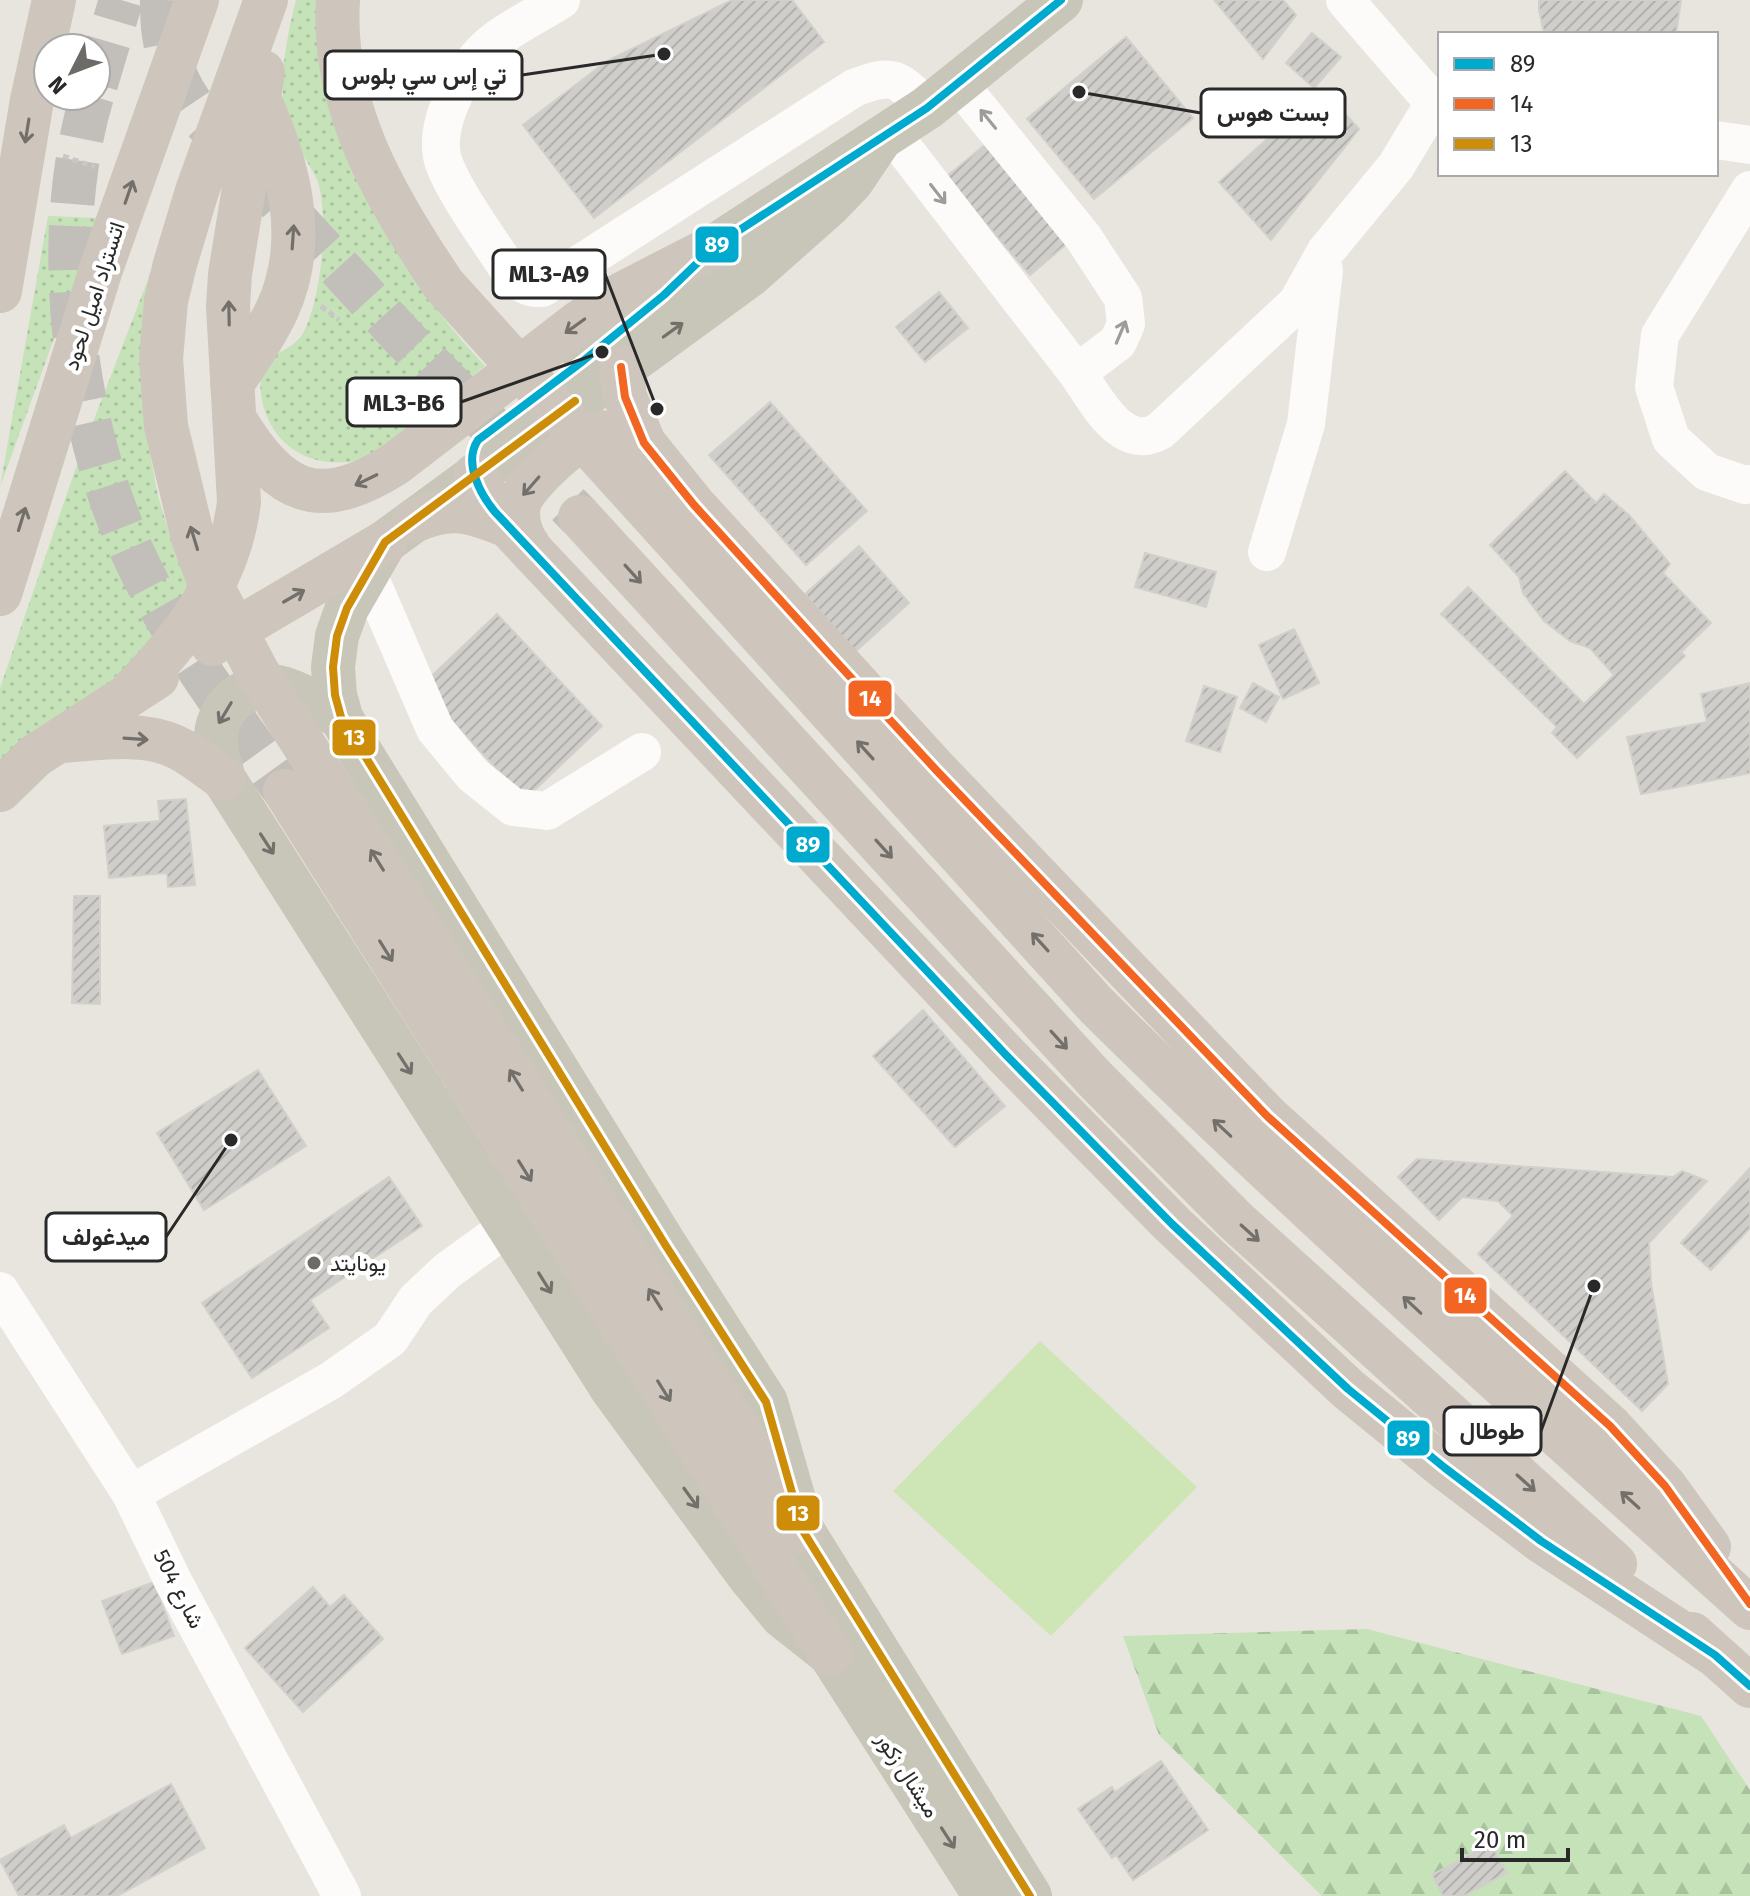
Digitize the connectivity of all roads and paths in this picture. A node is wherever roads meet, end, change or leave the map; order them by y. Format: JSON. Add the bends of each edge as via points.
{"nodes":[{"id":1,"x":54,"y":0,"type":"edge"},
{"id":2,"x":197,"y":0,"type":"edge"},
{"id":3,"x":266,"y":0,"type":"edge"},
{"id":4,"x":281,"y":0,"type":"edge"},
{"id":5,"x":338,"y":0,"type":"edge"},
{"id":6,"x":561,"y":0,"type":"edge"},
{"id":7,"x":1061,"y":0,"type":"edge"},
{"id":8,"x":1345,"y":0,"type":"edge"},
{"id":9,"x":258,"y":96,"type":"junction"},
{"id":10,"x":943,"y":96,"type":"junction"},
{"id":11,"x":1437,"y":106,"type":"edge"},
{"id":12,"x":886,"y":135,"type":"junction"},
{"id":13,"x":1718,"y":140,"type":"edge"},
{"id":14,"x":1750,"y":145,"type":"edge"},
{"id":15,"x":1750,"y":190,"type":"edge"},
{"id":16,"x":715,"y":246,"type":"junction"},
{"id":17,"x":1326,"y":251,"type":"junction"},
{"id":18,"x":0,"y":291,"type":"edge"},
{"id":19,"x":621,"y":367,"type":"junction"},
{"id":20,"x":1077,"y":373,"type":"junction"},
{"id":21,"x":233,"y":401,"type":"junction"},
{"id":22,"x":644,"y":443,"type":"junction"},
{"id":23,"x":475,"y":475,"type":"junction"},
{"id":24,"x":1750,"y":484,"type":"edge"},
{"id":25,"x":580,"y":517,"type":"tunnel mouth"},
{"id":26,"x":519,"y":537,"type":"junction"},
{"id":27,"x":389,"y":546,"type":"junction"},
{"id":28,"x":1267,"y":552,"type":"dead end"},
{"id":29,"x":0,"y":594,"type":"edge"},
{"id":30,"x":130,"y":693,"type":"junction"},
{"id":31,"x":341,"y":717,"type":"junction"},
{"id":32,"x":58,"y":741,"type":"junction"},
{"id":33,"x":642,"y":752,"type":"dead end"},
{"id":34,"x":224,"y":779,"type":"junction"},
{"id":35,"x":0,"y":790,"type":"edge"},
{"id":36,"x":285,"y":791,"type":"tunnel mouth"},
{"id":37,"x":509,"y":1226,"type":"junction"},
{"id":38,"x":0,"y":1291,"type":"edge"},
{"id":39,"x":131,"y":1494,"type":"junction"},
{"id":40,"x":803,"y":1531,"type":"junction"},
{"id":41,"x":1750,"y":1606,"type":"edge"},
{"id":42,"x":830,"y":1654,"type":"junction"},
{"id":43,"x":1715,"y":1655,"type":"junction"},
{"id":44,"x":1750,"y":1686,"type":"edge"},
{"id":45,"x":342,"y":1896,"type":"edge"},
{"id":46,"x":985,"y":1896,"type":"edge"},
{"id":47,"x":1030,"y":1896,"type":"edge"}],
"edges":[{"from":1,"to":18,"type":"highway","one_way":true},
{"from":29,"to":2,"type":"highway","name":"اتستراد اميل لحود","one_way":true,"via":[[101,269]]},
{"from":40,"to":3,"type":"highway","one_way":true,"via":[[257,671],[208,579],[193,538],[162,394],[166,301],[197,191]]},
{"from":4,"to":9,"type":"highway"},
{"from":41,"to":5,"type":"highway","one_way":true,"via":[[1469,1358],[1096,1005],[444,285],[376,174],[356,124],[342,73]]},
{"from":6,"to":10,"type":"street","via":[[491,43],[449,103],[443,133],[441,154],[449,174],[510,272],[533,289],[595,257],[854,88],[890,78]]},
{"from":7,"to":10,"type":"main road"},
{"from":8,"to":11,"type":"street"},
{"from":21,"to":9,"type":"highway","one_way":true,"via":[[230,274]]},
{"from":21,"to":9,"type":"highway","one_way":true,"via":[[278,307],[293,243],[285,166]]},
{"from":10,"to":12,"type":"main road"},
{"from":20,"to":10,"type":"street","one_way":true,"via":[[1118,342],[1126,324],[1123,298],[1083,237]]},
{"from":11,"to":17,"type":"street"},
{"from":12,"to":16,"type":"main road"},
{"from":19,"to":12,"type":"main road","one_way":true,"via":[[805,229],[852,181]]},
{"from":12,"to":20,"type":"street","one_way":true},
{"from":13,"to":14,"type":"street"},
{"from":15,"to":24,"type":"street","via":[[1660,335],[1654,387],[1671,439],[1707,472]]},
{"from":16,"to":21,"type":"highway","one_way":true,"via":[[603,306],[395,464],[348,489],[316,491],[279,476],[253,450]]},
{"from":16,"to":23,"type":"main road","via":[[664,295],[478,440],[471,456]]},
{"from":17,"to":20,"type":"street","via":[[1297,303],[1152,436],[1131,437],[1115,425]]},
{"from":17,"to":28,"type":"street","via":[[1306,424]]},
{"from":19,"to":22,"type":"highway","via":[[625,397]]},
{"from":19,"to":23,"type":"main road"},
{"from":21,"to":30,"type":"highway","via":[[239,502],[228,553],[186,630]]},
{"from":22,"to":26,"type":"highway","one_way":true,"via":[[599,432],[581,440],[525,492]]},
{"from":22,"to":41,"type":"highway","via":[[694,505],[937,771],[1267,1116],[1610,1426],[1665,1486]]},
{"from":23,"to":26,"type":"highway","via":[[489,505]]},
{"from":23,"to":27,"type":"main road"},
{"from":25,"to":43,"type":"highway","one_way":true,"via":[[1149,1134],[1235,1220]]},
{"from":26,"to":27,"type":"highway","via":[[472,512],[457,510],[431,513]]},
{"from":26,"to":43,"type":"highway","via":[[1006,1055],[1172,1224],[1348,1389],[1541,1541]]},
{"from":30,"to":27,"type":"highway","one_way":true},
{"from":27,"to":31,"type":"main road","name":"ميشال زكور","via":[[347,608],[337,636],[333,667]]},
{"from":27,"to":33,"type":"street","via":[[435,729],[473,775],[513,807],[547,811]]},
{"from":30,"to":32,"type":"highway"},
{"from":31,"to":34,"type":"main road","one_way":true,"via":[[277,687],[250,690],[228,705],[216,730]]},
{"from":31,"to":40,"type":"main road","name":"ميشال زكور","via":[[766,1402]]},
{"from":32,"to":34,"type":"highway","one_way":true,"via":[[130,738],[167,743]]},
{"from":32,"to":35,"type":"highway"},
{"from":34,"to":37,"type":"main road","name":"ميشال زكور","one_way":true},
{"from":36,"to":42,"type":"highway","one_way":true},
{"from":37,"to":39,"type":"street","via":[[416,1300],[390,1339],[330,1381]]},
{"from":37,"to":42,"type":"main road","name":"ميشال زكور","one_way":true,"via":[[612,1389],[725,1545],[782,1616]]},
{"from":38,"to":39,"type":"street","name":"شارع 504"},
{"from":39,"to":45,"type":"street","name":"شارع 504"},
{"from":40,"to":47,"type":"main road","name":"ميشال زكور"},
{"from":42,"to":46,"type":"main road","name":"ميشال زكور","one_way":true},
{"from":43,"to":44,"type":"highway"}]}
